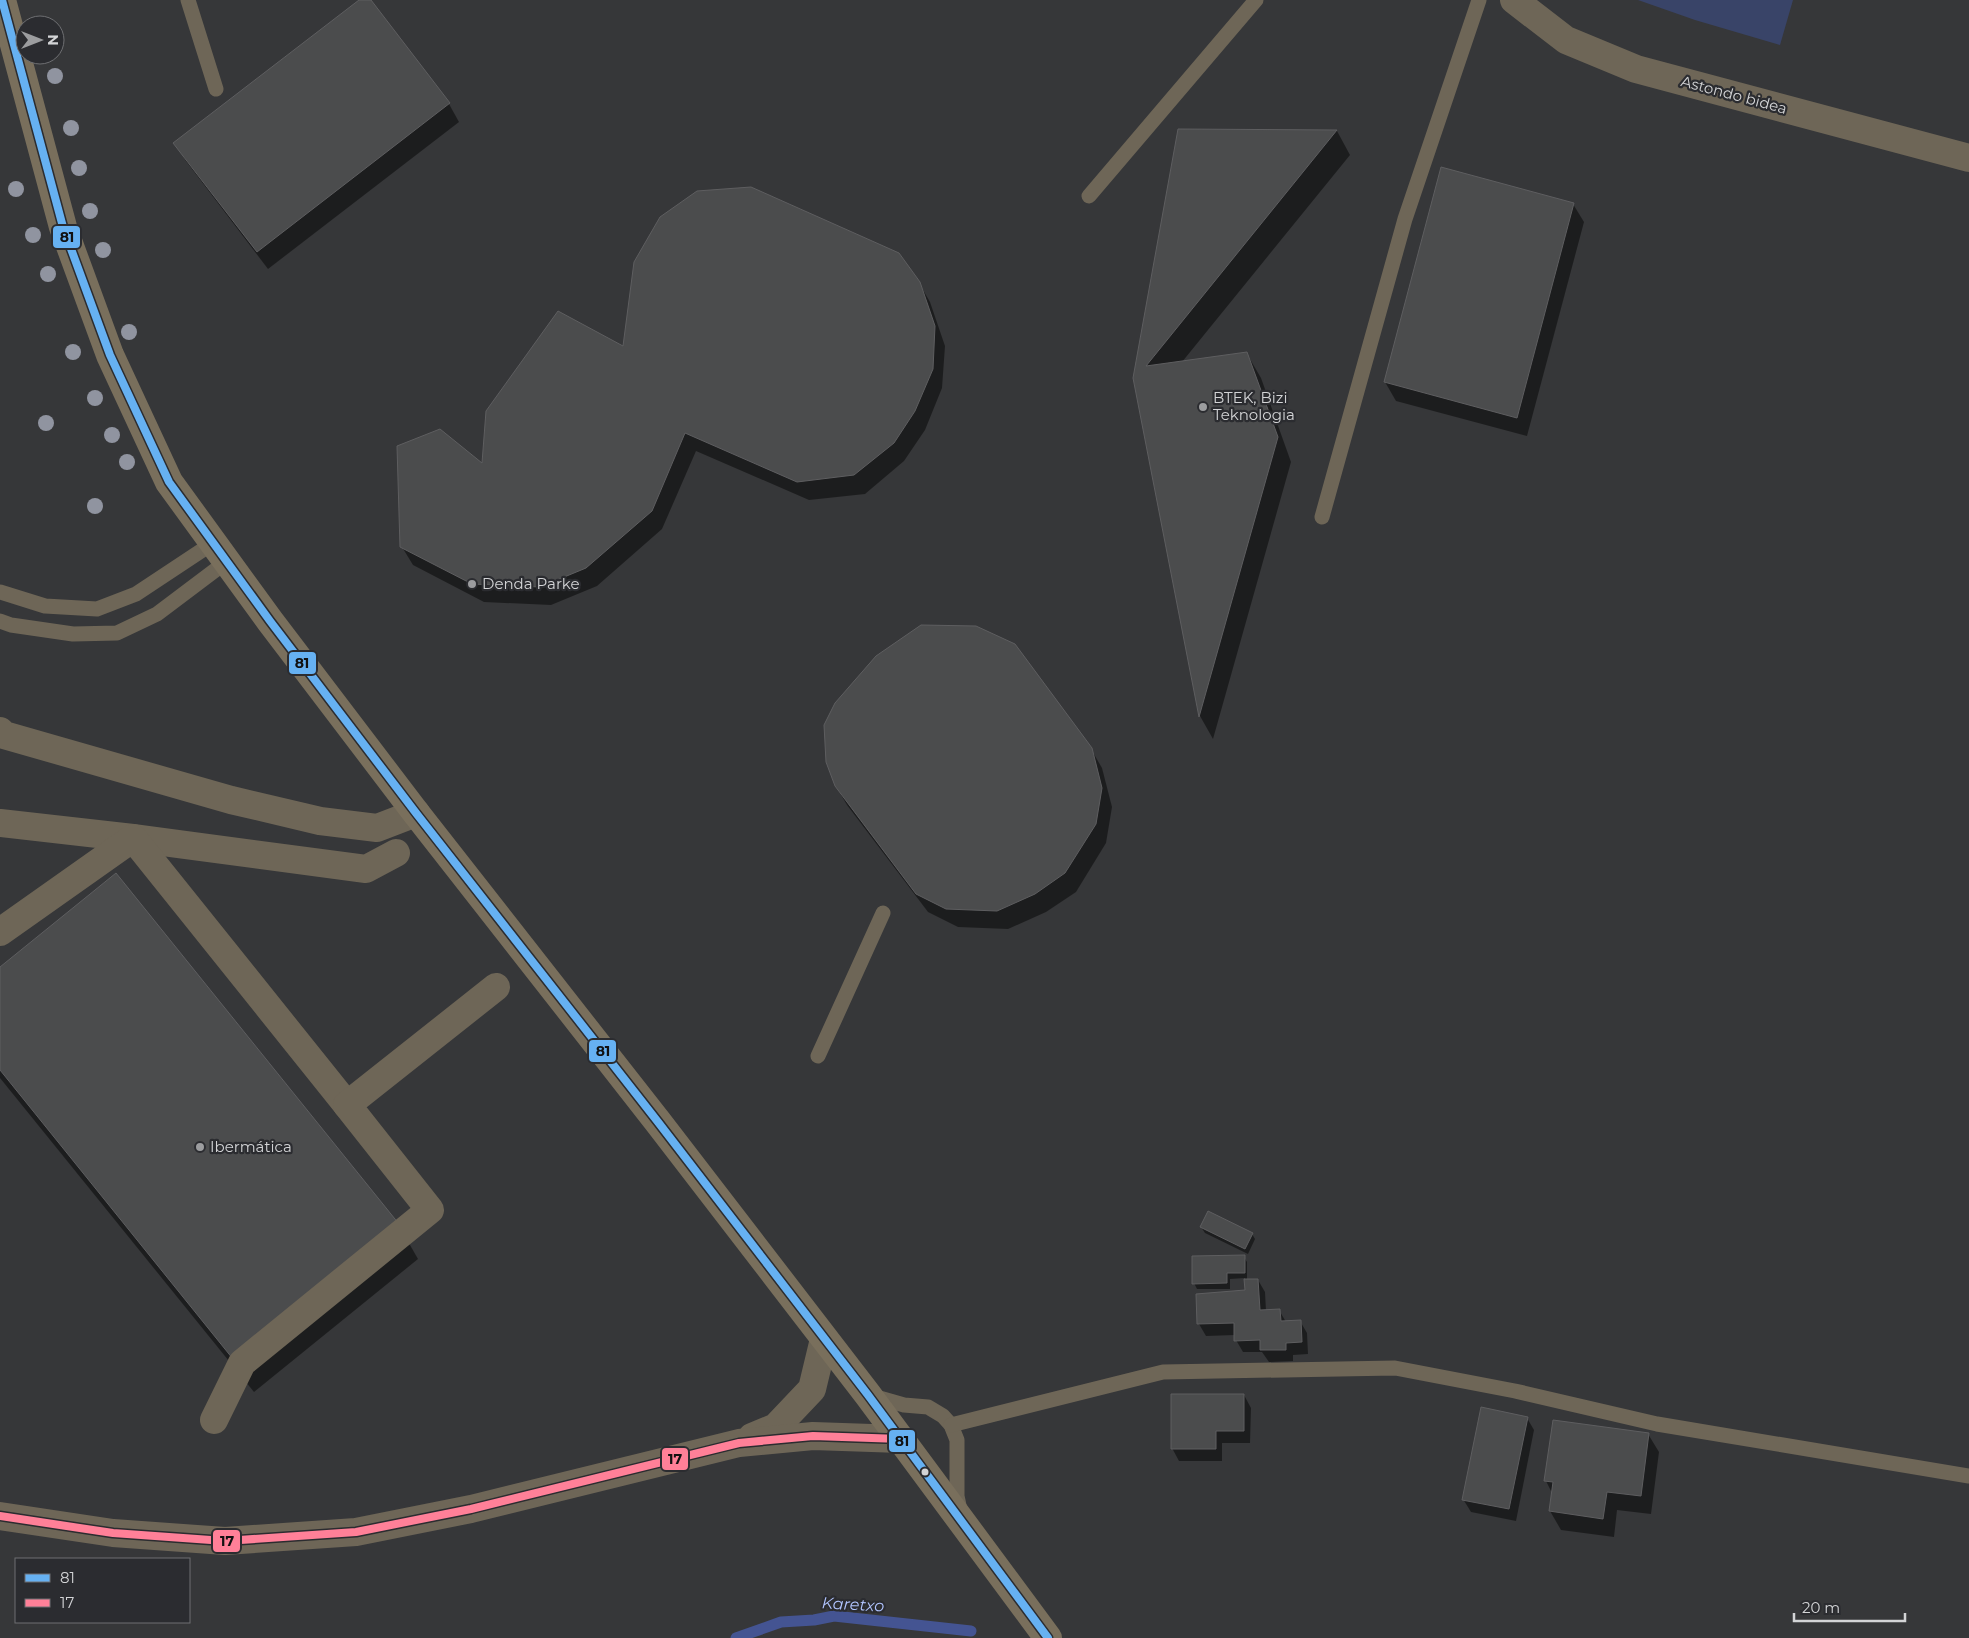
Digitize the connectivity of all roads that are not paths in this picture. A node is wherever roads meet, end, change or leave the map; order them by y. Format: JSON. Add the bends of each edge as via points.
{"nodes":[{"id":1,"x":2,"y":0,"type":"edge"},
{"id":2,"x":188,"y":0,"type":"edge"},
{"id":3,"x":1256,"y":0,"type":"edge"},
{"id":4,"x":1479,"y":0,"type":"edge"},
{"id":5,"x":1514,"y":0,"type":"edge"},
{"id":6,"x":216,"y":89,"type":"dead end"},
{"id":7,"x":1969,"y":158,"type":"edge"},
{"id":8,"x":1089,"y":196,"type":"dead end"},
{"id":9,"x":1322,"y":517,"type":"dead end"},
{"id":10,"x":220,"y":552,"type":"junction"},
{"id":11,"x":0,"y":592,"type":"edge"},
{"id":12,"x":0,"y":621,"type":"edge"},
{"id":13,"x":0,"y":732,"type":"edge"},
{"id":14,"x":416,"y":814,"type":"junction"},
{"id":15,"x":0,"y":823,"type":"edge"},
{"id":16,"x":133,"y":838,"type":"junction"},
{"id":17,"x":396,"y":853,"type":"dead end"},
{"id":18,"x":883,"y":913,"type":"dead end"},
{"id":19,"x":0,"y":932,"type":"edge"},
{"id":20,"x":496,"y":987,"type":"dead end"},
{"id":21,"x":818,"y":1056,"type":"dead end"},
{"id":22,"x":347,"y":1105,"type":"junction"},
{"id":23,"x":824,"y":1339,"type":"junction"},
{"id":24,"x":868,"y":1395,"type":"junction"},
{"id":25,"x":214,"y":1420,"type":"dead end"},
{"id":26,"x":951,"y":1425,"type":"junction"},
{"id":27,"x":901,"y":1439,"type":"junction"},
{"id":28,"x":739,"y":1443,"type":"junction"},
{"id":29,"x":1969,"y":1476,"type":"edge"},
{"id":30,"x":0,"y":1516,"type":"edge"},
{"id":31,"x":965,"y":1528,"type":"junction"},
{"id":32,"x":1048,"y":1638,"type":"edge"}],
"edges":[{"from":1,"to":10,"type":"street","via":[[63,227],[110,355],[169,482]]},
{"from":2,"to":6,"type":"lane"},
{"from":3,"to":8,"type":"lane"},
{"from":4,"to":9,"type":"lane","via":[[1405,219]]},
{"from":5,"to":7,"type":"street","name":"Astondo bidea","via":[[1566,40],[1636,69]]},
{"from":10,"to":11,"type":"lane","via":[[136,594],[97,609],[45,606]]},
{"from":10,"to":12,"type":"lane","via":[[157,614],[117,633],[73,634]]},
{"from":10,"to":14,"type":"street"},
{"from":13,"to":14,"type":"street","via":[[231,800],[320,821],[377,828]]},
{"from":14,"to":23,"type":"street"},
{"from":15,"to":16,"type":"street"},
{"from":16,"to":17,"type":"street","via":[[366,869]]},
{"from":16,"to":19,"type":"street"},
{"from":16,"to":22,"type":"street"},
{"from":18,"to":21,"type":"lane"},
{"from":20,"to":22,"type":"street"},
{"from":22,"to":25,"type":"street","via":[[430,1210],[242,1363]]},
{"from":23,"to":24,"type":"street"},
{"from":23,"to":28,"type":"street","via":[[812,1389],[776,1427]]},
{"from":24,"to":26,"type":"lane","via":[[904,1405],[928,1407]]},
{"from":24,"to":27,"type":"street"},
{"from":26,"to":29,"type":"lane","via":[[1163,1372],[1395,1368],[1515,1391],[1657,1424]]},
{"from":26,"to":31,"type":"lane","via":[[957,1440],[957,1496]]},
{"from":27,"to":28,"type":"street","via":[[813,1436]]},
{"from":27,"to":31,"type":"street"},
{"from":28,"to":30,"type":"street","via":[[471,1509],[356,1532],[224,1541],[113,1533]]},
{"from":31,"to":32,"type":"street"}]}
